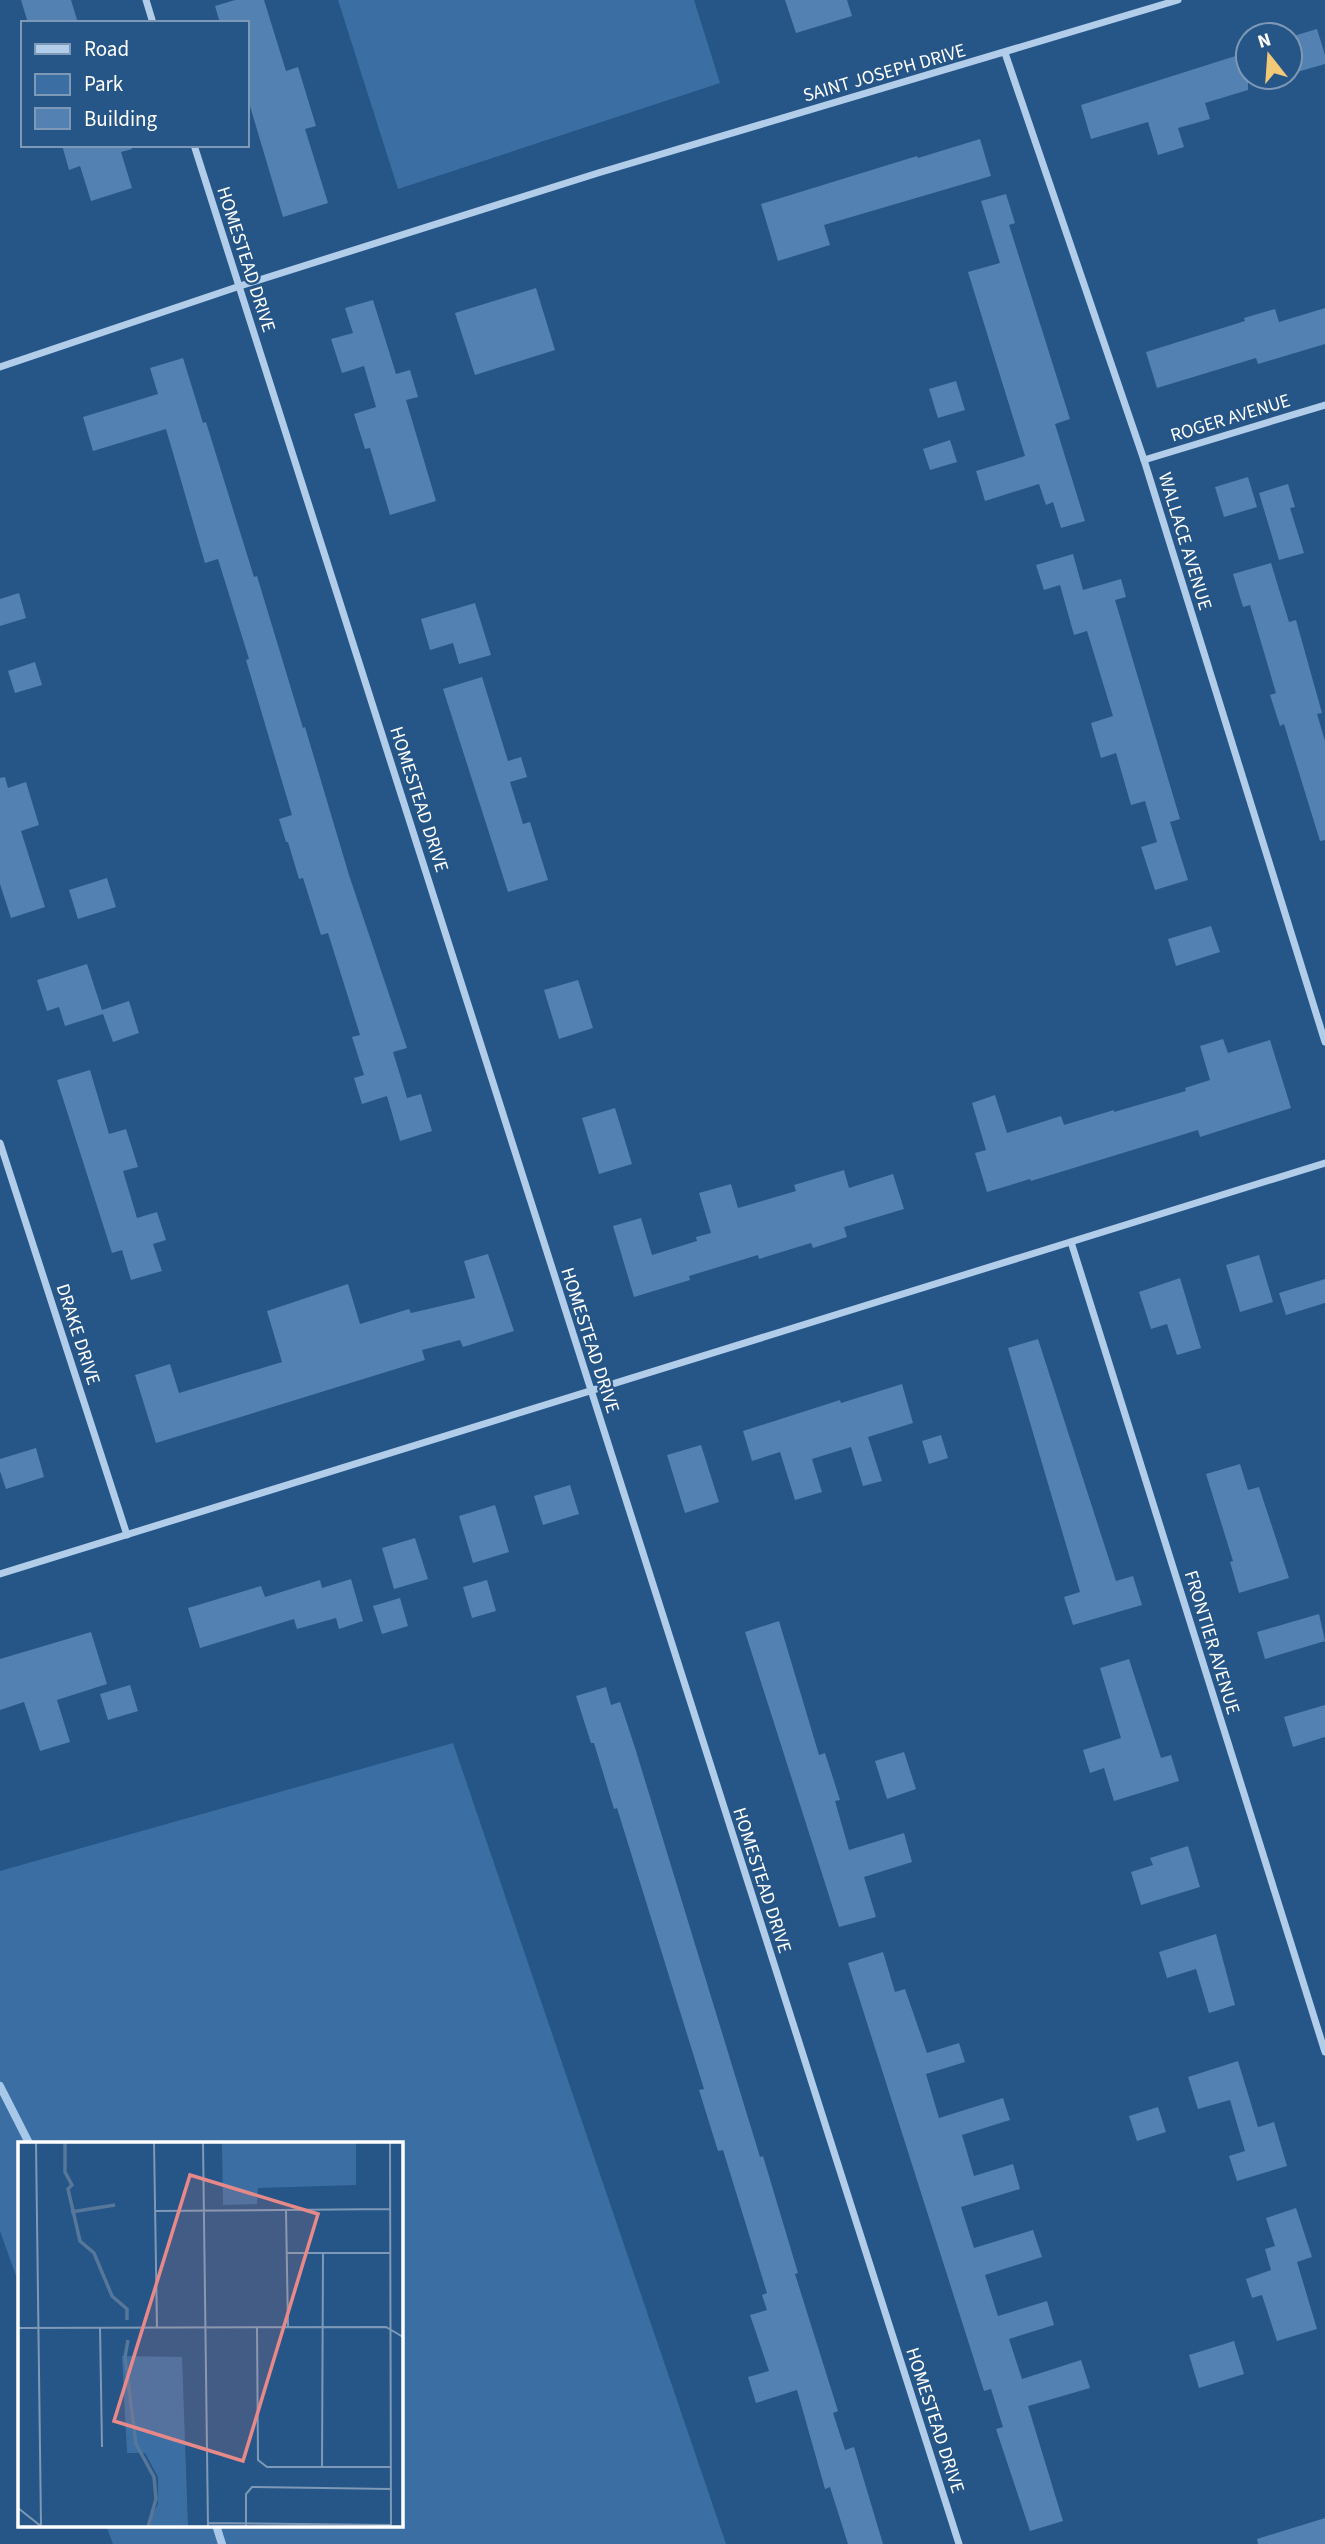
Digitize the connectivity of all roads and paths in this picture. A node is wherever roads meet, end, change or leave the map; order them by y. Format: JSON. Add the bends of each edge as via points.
{"nodes":[{"id":1,"x":146,"y":0,"type":"edge"},
{"id":2,"x":1178,"y":0,"type":"edge"},
{"id":3,"x":152,"y":21,"type":"edge"},
{"id":4,"x":1005,"y":53,"type":"junction"},
{"id":5,"x":195,"y":147,"type":"edge"},
{"id":6,"x":240,"y":286,"type":"junction"},
{"id":7,"x":0,"y":367,"type":"edge"},
{"id":8,"x":1325,"y":405,"type":"edge"},
{"id":9,"x":1144,"y":460,"type":"junction"},
{"id":10,"x":1325,"y":1042,"type":"edge"},
{"id":11,"x":0,"y":1143,"type":"edge"},
{"id":12,"x":1325,"y":1163,"type":"edge"},
{"id":13,"x":1071,"y":1242,"type":"junction"},
{"id":14,"x":591,"y":1391,"type":"junction"},
{"id":15,"x":127,"y":1535,"type":"junction"},
{"id":16,"x":0,"y":1574,"type":"edge"},
{"id":17,"x":1325,"y":2052,"type":"edge"},
{"id":18,"x":959,"y":2544,"type":"edge"}],
"edges":[{"from":1,"to":3,"type":"street"},
{"from":2,"to":4,"type":"street","name":"SAINT JOSEPH DRIVE"},
{"from":4,"to":6,"type":"street","name":"SAINT JOSEPH DRIVE","via":[[598,173]]},
{"from":4,"to":9,"type":"street","name":"WALLACE AVENUE"},
{"from":5,"to":6,"type":"street","name":"HOMESTEAD DRIVE"},
{"from":6,"to":7,"type":"street","name":"SAINT JOSEPH DRIVE"},
{"from":6,"to":14,"type":"street","name":"HOMESTEAD DRIVE"},
{"from":8,"to":9,"type":"street","name":"ROGER AVENUE"},
{"from":9,"to":10,"type":"street","name":"WALLACE AVENUE"},
{"from":11,"to":15,"type":"street","name":"DRAKE DRIVE"},
{"from":12,"to":13,"type":"street"},
{"from":13,"to":14,"type":"street"},
{"from":13,"to":17,"type":"street","name":"FRONTIER AVENUE"},
{"from":14,"to":15,"type":"street"},
{"from":14,"to":18,"type":"street","name":"HOMESTEAD DRIVE"},
{"from":15,"to":16,"type":"street"}]}
